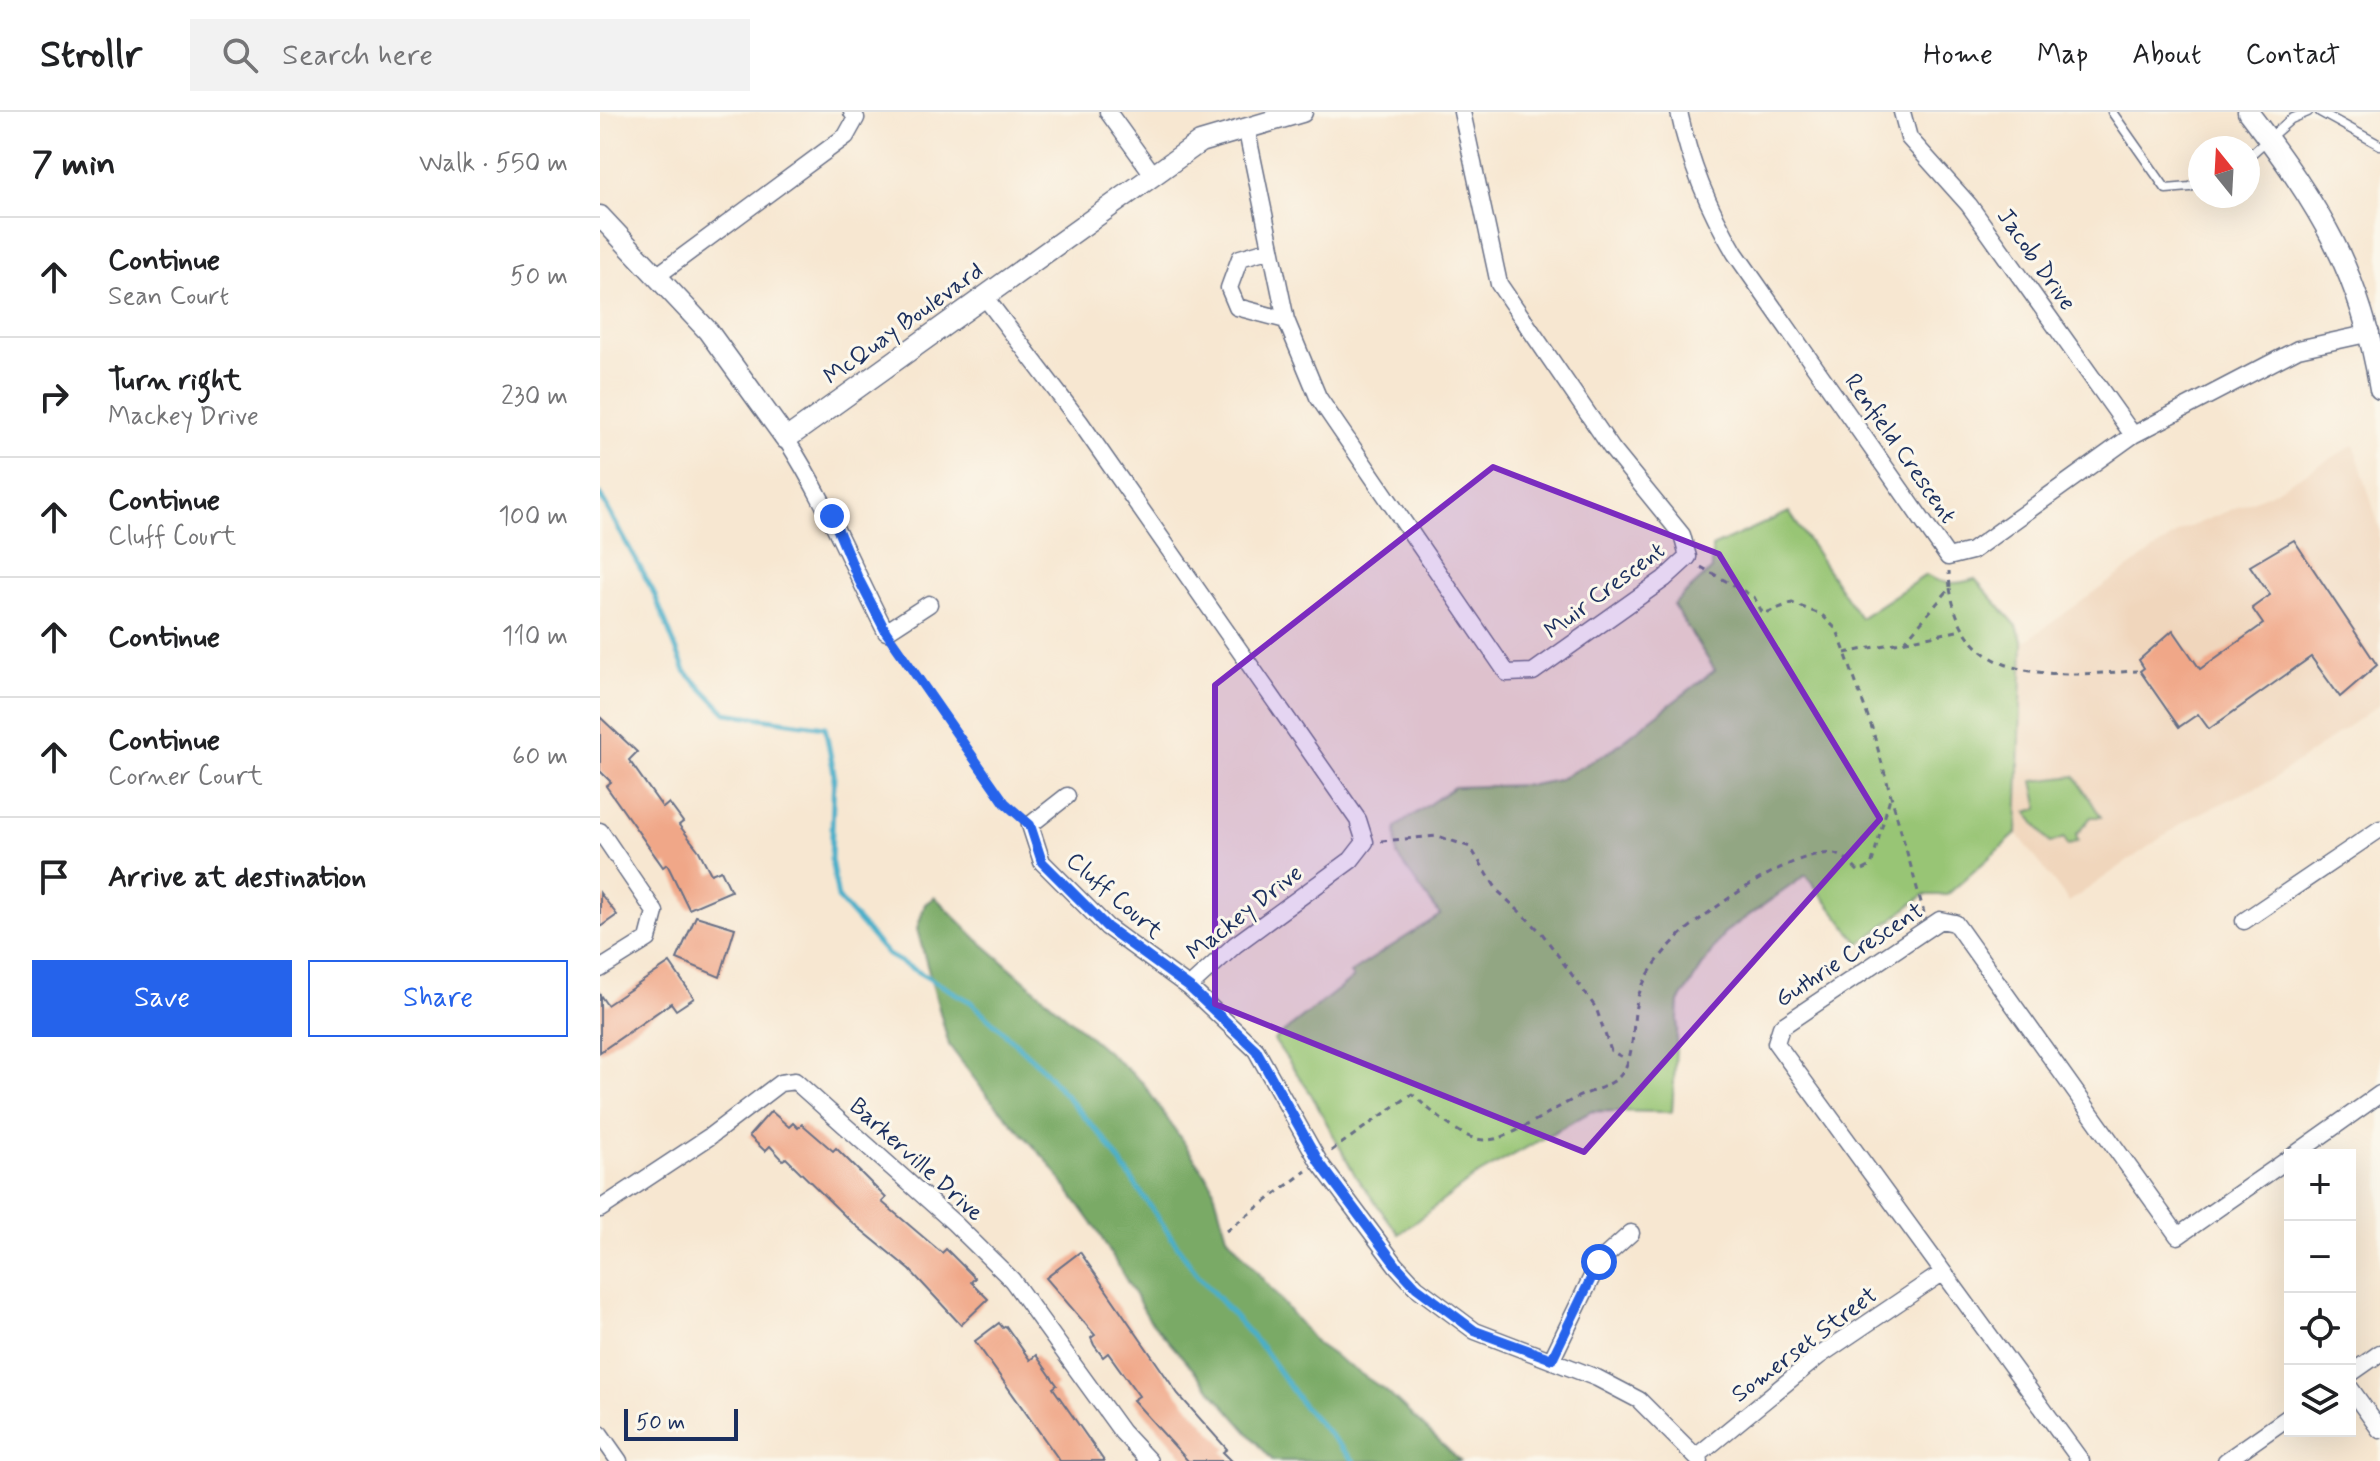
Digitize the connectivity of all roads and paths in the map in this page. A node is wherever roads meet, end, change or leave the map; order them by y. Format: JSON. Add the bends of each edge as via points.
{"nodes":[{"id":1,"x":852,"y":112,"type":"edge"},
{"id":2,"x":1108,"y":112,"type":"edge"},
{"id":3,"x":1302,"y":112,"type":"edge"},
{"id":4,"x":1462,"y":112,"type":"edge"},
{"id":5,"x":1679,"y":112,"type":"edge"},
{"id":6,"x":1902,"y":112,"type":"edge"},
{"id":7,"x":2112,"y":112,"type":"edge"},
{"id":8,"x":2248,"y":112,"type":"edge"},
{"id":9,"x":2308,"y":112,"type":"edge"},
{"id":10,"x":2320,"y":112,"type":"edge"},
{"id":11,"x":2290,"y":115,"type":"edge"},
{"id":12,"x":1246,"y":127,"type":"junction"},
{"id":13,"x":2268,"y":138,"type":"junction"},
{"id":14,"x":2380,"y":145,"type":"edge"},
{"id":15,"x":2260,"y":146,"type":"edge"},
{"id":16,"x":1152,"y":173,"type":"junction"},
{"id":17,"x":2188,"y":187,"type":"edge"},
{"id":18,"x":600,"y":216,"type":"edge"},
{"id":19,"x":1271,"y":249,"type":"junction"},
{"id":20,"x":658,"y":275,"type":"junction"},
{"id":21,"x":984,"y":296,"type":"junction"},
{"id":22,"x":1286,"y":320,"type":"junction"},
{"id":23,"x":2376,"y":331,"type":"edge"},
{"id":24,"x":2380,"y":389,"type":"edge"},
{"id":25,"x":2133,"y":435,"type":"junction"},
{"id":26,"x":786,"y":439,"type":"junction"},
{"id":27,"x":1688,"y":557,"type":"junction"},
{"id":28,"x":1948,"y":557,"type":"junction"},
{"id":29,"x":1950,"y":588,"type":"junction"},
{"id":30,"x":929,"y":604,"type":"dead end"},
{"id":31,"x":1962,"y":630,"type":"junction"},
{"id":32,"x":886,"y":632,"type":"junction"},
{"id":33,"x":1904,"y":642,"type":"junction"},
{"id":34,"x":1845,"y":653,"type":"junction"},
{"id":35,"x":2137,"y":671,"type":"dead end"},
{"id":36,"x":1891,"y":794,"type":"junction"},
{"id":37,"x":1067,"y":796,"type":"dead end"},
{"id":38,"x":1030,"y":825,"type":"junction"},
{"id":39,"x":2380,"y":829,"type":"edge"},
{"id":40,"x":600,"y":831,"type":"edge"},
{"id":41,"x":1365,"y":842,"type":"junction"},
{"id":42,"x":2244,"y":921,"type":"dead end"},
{"id":43,"x":1928,"y":928,"type":"junction"},
{"id":44,"x":600,"y":969,"type":"edge"},
{"id":45,"x":1189,"y":987,"type":"junction"},
{"id":46,"x":1627,"y":1060,"type":"junction"},
{"id":47,"x":2380,"y":1094,"type":"edge"},
{"id":48,"x":2302,"y":1149,"type":"edge"},
{"id":49,"x":1319,"y":1162,"type":"junction"},
{"id":50,"x":2284,"y":1162,"type":"edge"},
{"id":51,"x":600,"y":1209,"type":"edge"},
{"id":52,"x":1226,"y":1231,"type":"dead end"},
{"id":53,"x":1631,"y":1233,"type":"dead end"},
{"id":54,"x":1942,"y":1273,"type":"junction"},
{"id":55,"x":2380,"y":1353,"type":"edge"},
{"id":56,"x":1552,"y":1359,"type":"junction"},
{"id":57,"x":2356,"y":1370,"type":"edge"},
{"id":58,"x":2356,"y":1396,"type":"edge"},
{"id":59,"x":2284,"y":1420,"type":"edge"},
{"id":60,"x":2380,"y":1430,"type":"edge"},
{"id":61,"x":602,"y":1441,"type":"edge"},
{"id":62,"x":1698,"y":1458,"type":"edge"},
{"id":63,"x":619,"y":1461,"type":"edge"},
{"id":64,"x":1149,"y":1461,"type":"edge"},
{"id":65,"x":2081,"y":1461,"type":"edge"},
{"id":66,"x":2226,"y":1461,"type":"edge"}],
"edges":[{"from":1,"to":20,"type":"street","via":[[856,118],[846,136]]},
{"from":2,"to":16,"type":"street"},
{"from":3,"to":12,"type":"street","name":"McQuay Boulevard"},
{"from":4,"to":27,"type":"street","name":"Muir Crescent","via":[[1499,284],[1612,449],[1682,535]]},
{"from":5,"to":28,"type":"street","name":"Renfield Crescent","via":[[1689,158],[1709,209],[1735,253]]},
{"from":6,"to":25,"type":"street","name":"Jacob Drive","via":[[1909,138],[1969,205]]},
{"from":7,"to":17,"type":"lane","via":[[2166,189]]},
{"from":8,"to":13,"type":"street"},
{"from":9,"to":11,"type":"lane"},
{"from":10,"to":14,"type":"lane"},
{"from":11,"to":13,"type":"lane"},
{"from":12,"to":16,"type":"street","name":"McQuay Boulevard","via":[[1200,142]]},
{"from":12,"to":19,"type":"street","name":"Muir Crescent"},
{"from":13,"to":15,"type":"lane"},
{"from":13,"to":23,"type":"street","via":[[2337,244]]},
{"from":16,"to":21,"type":"street","name":"McQuay Boulevard"},
{"from":18,"to":20,"type":"street"},
{"from":19,"to":22,"type":"street","name":"Muir Crescent"},
{"from":19,"to":22,"type":"street","via":[[1240,258],[1229,288],[1237,307]]},
{"from":20,"to":26,"type":"street","via":[[708,331]]},
{"from":21,"to":26,"type":"street","name":"McQuay Boulevard"},
{"from":21,"to":41,"type":"street","via":[[1080,422],[1340,794]]},
{"from":22,"to":27,"type":"street","name":"Muir Crescent","via":[[1318,397],[1507,673],[1533,672]]},
{"from":23,"to":24,"type":"street"},
{"from":23,"to":25,"type":"street","name":"Renfield Crescent","via":[[2298,349]]},
{"from":25,"to":28,"type":"street","name":"Renfield Crescent","via":[[1972,551]]},
{"from":26,"to":32,"type":"street","via":[[832,516]]},
{"from":27,"to":34,"type":"path","via":[[1754,597],[1763,614],[1792,603],[1822,615],[1837,630]]},
{"from":28,"to":29,"type":"path"},
{"from":29,"to":31,"type":"path"},
{"from":29,"to":33,"type":"path"},
{"from":30,"to":32,"type":"street"},
{"from":31,"to":33,"type":"path"},
{"from":31,"to":35,"type":"path","via":[[1996,663],[2061,675]]},
{"from":32,"to":38,"type":"path","via":[[1005,803]]},
{"from":33,"to":34,"type":"path"},
{"from":34,"to":36,"type":"path"},
{"from":36,"to":43,"type":"path"},
{"from":36,"to":46,"type":"path","via":[[1871,866],[1859,872],[1841,856],[1803,859],[1762,877],[1686,931],[1662,955],[1640,990]]},
{"from":37,"to":38,"type":"street"},
{"from":38,"to":45,"type":"street","name":"Cluff Court","via":[[1042,862],[1107,927]]},
{"from":39,"to":42,"type":"street"},
{"from":40,"to":44,"type":"street","via":[[655,912],[648,939]]},
{"from":41,"to":45,"type":"street","name":"Mackey Drive","via":[[1351,860],[1235,945]]},
{"from":41,"to":46,"type":"path","via":[[1438,836],[1470,847],[1498,891],[1541,932],[1596,1008],[1611,1051]]},
{"from":43,"to":50,"type":"street","name":"Guthrie Crescent","via":[[1940,920],[1955,923],[2178,1236]]},
{"from":43,"to":54,"type":"street","name":"Guthrie Crescent","via":[[1781,1027],[1776,1043]]},
{"from":45,"to":49,"type":"street","name":"Mackey Drive","via":[[1256,1050]]},
{"from":46,"to":49,"type":"path","via":[[1618,1078],[1513,1135],[1475,1141],[1412,1094]]},
{"from":47,"to":48,"type":"street","name":"Guthrie Crescent"},
{"from":49,"to":52,"type":"path"},
{"from":49,"to":56,"type":"street","name":"Mackey Drive","via":[[1396,1265],[1439,1307],[1475,1331]]},
{"from":51,"to":64,"type":"street","name":"Barkerville Drive","via":[[780,1083],[795,1081],[1012,1280],[1122,1432]]},
{"from":53,"to":56,"type":"street","via":[[1599,1262]]},
{"from":54,"to":62,"type":"street","name":"Somerset Street","via":[[1819,1356]]},
{"from":54,"to":65,"type":"street","name":"Guthrie Crescent"},
{"from":55,"to":57,"type":"street"},
{"from":56,"to":62,"type":"street","name":"Mackey Drive","via":[[1639,1400]]},
{"from":58,"to":60,"type":"street"},
{"from":59,"to":66,"type":"street"},
{"from":61,"to":63,"type":"street"}]}
